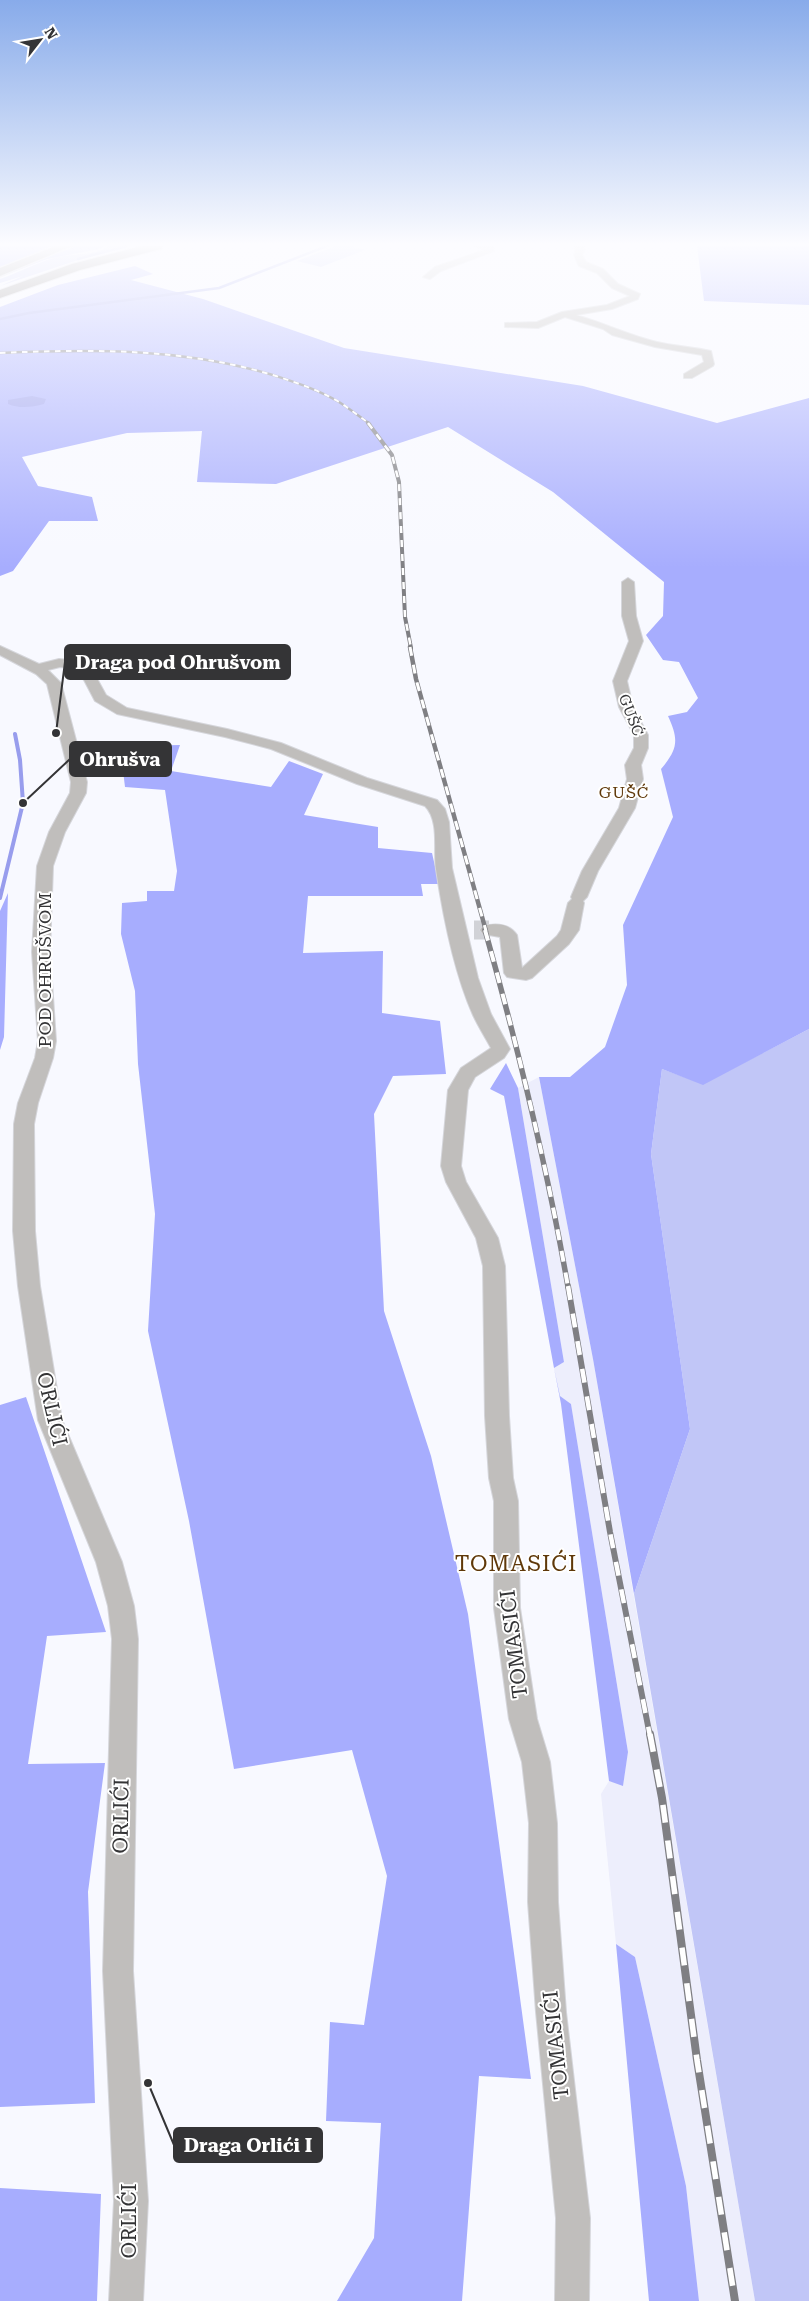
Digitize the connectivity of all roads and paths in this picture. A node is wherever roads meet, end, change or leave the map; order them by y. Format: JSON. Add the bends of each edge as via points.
{"nodes":[{"id":1,"x":707,"y":353,"type":"edge"},
{"id":2,"x":688,"y":376,"type":"dead end"},
{"id":3,"x":628,"y":582,"type":"dead end"},
{"id":4,"x":0,"y":650,"type":"edge"},
{"id":5,"x":38,"y":669,"type":"junction"},
{"id":6,"x":474,"y":931,"type":"junction"},
{"id":7,"x":39,"y":1346,"type":"joint"},
{"id":8,"x":126,"y":2301,"type":"edge"},
{"id":9,"x":572,"y":2301,"type":"edge"}],
"edges":[{"from":1,"to":2,"type":"street","via":[[709,364]]},
{"from":3,"to":6,"type":"street","name":"GUŠĆ","via":[[629,616],[636,641],[620,681],[626,708],[641,735],[641,748],[633,765],[635,779],[627,808],[590,871],[577,900],[570,930],[526,974],[513,973],[508,935],[502,930]]},
{"from":4,"to":5,"type":"street","name":"POD OHRUŠVOM"},
{"from":5,"to":6,"type":"street","via":[[59,663],[74,664],[90,678],[100,698],[122,710],[276,746],[362,781],[431,803],[437,809],[441,822],[444,868]]},
{"from":5,"to":7,"type":"street","name":"POD OHRUŠVOM","via":[[47,675],[57,690],[79,782],[78,793],[57,832],[44,866],[41,952],[47,1041],[24,1124],[25,1256]]},
{"from":6,"to":9,"type":"street","name":"TOMASIĆI","via":[[474,995],[500,1049],[468,1073],[458,1090],[451,1166],[456,1182],[488,1238],[494,1266],[497,1416],[506,1501],[507,1608],[523,1719],[536,1762],[543,1823],[543,1902],[550,2003],[573,2218]]},
{"from":7,"to":8,"type":"street","name":"ORLIĆI","via":[[50,1420],[109,1562],[121,1606],[125,1640],[118,1971],[131,2201]]}]}
